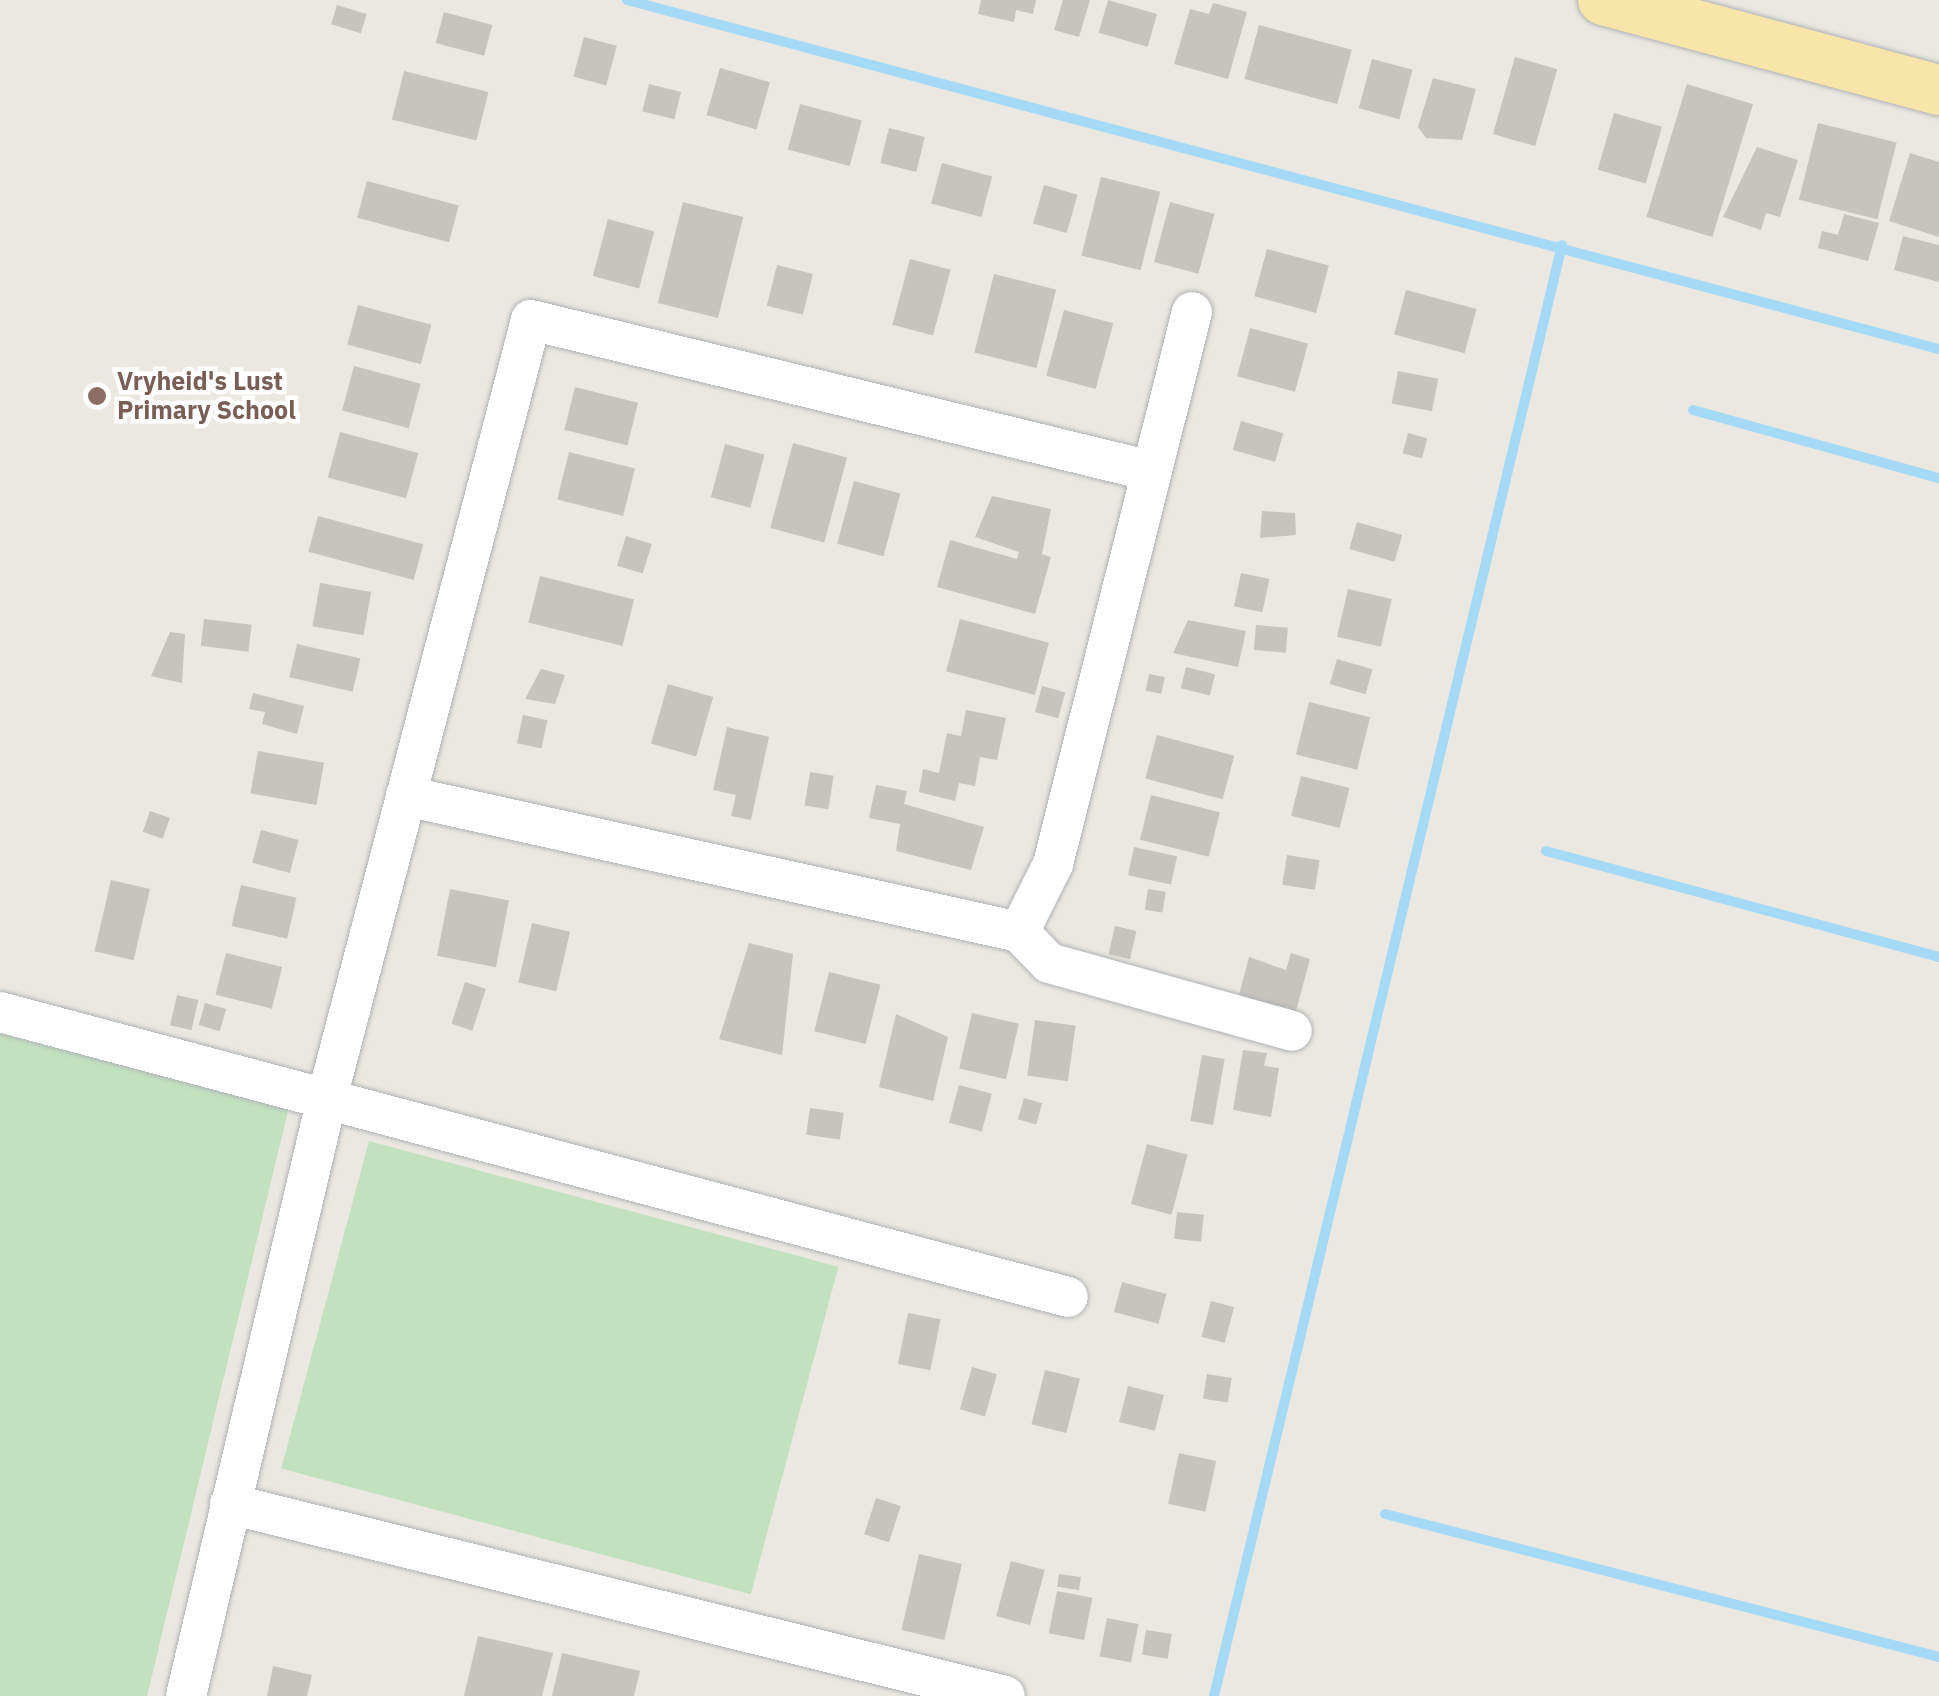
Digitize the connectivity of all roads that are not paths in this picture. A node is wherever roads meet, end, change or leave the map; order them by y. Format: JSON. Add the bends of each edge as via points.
{"nodes":[{"id":1,"x":1603,"y":0,"type":"edge"},
{"id":2,"x":1939,"y":90,"type":"edge"},
{"id":3,"x":1192,"y":312,"type":"dead end"},
{"id":4,"x":1147,"y":470,"type":"junction"},
{"id":5,"x":406,"y":796,"type":"junction"},
{"id":6,"x":1020,"y":932,"type":"junction"},
{"id":7,"x":0,"y":1012,"type":"edge"},
{"id":8,"x":1292,"y":1031,"type":"dead end"},
{"id":9,"x":328,"y":1094,"type":"junction"},
{"id":10,"x":1068,"y":1297,"type":"dead end"},
{"id":11,"x":230,"y":1504,"type":"junction"},
{"id":12,"x":925,"y":1686,"type":"edge"},
{"id":13,"x":186,"y":1696,"type":"edge"},
{"id":14,"x":1005,"y":1696,"type":"edge"}],
"edges":[{"from":1,"to":2,"type":"main road"},
{"from":3,"to":4,"type":"street"},
{"from":4,"to":5,"type":"street","via":[[531,320]]},
{"from":4,"to":6,"type":"street","via":[[1053,864]]},
{"from":5,"to":6,"type":"street"},
{"from":5,"to":9,"type":"street"},
{"from":6,"to":8,"type":"street","via":[[1048,962]]},
{"from":7,"to":9,"type":"street"},
{"from":9,"to":10,"type":"street"},
{"from":9,"to":11,"type":"street"},
{"from":11,"to":12,"type":"street"},
{"from":11,"to":13,"type":"street"},
{"from":12,"to":14,"type":"street"}]}
